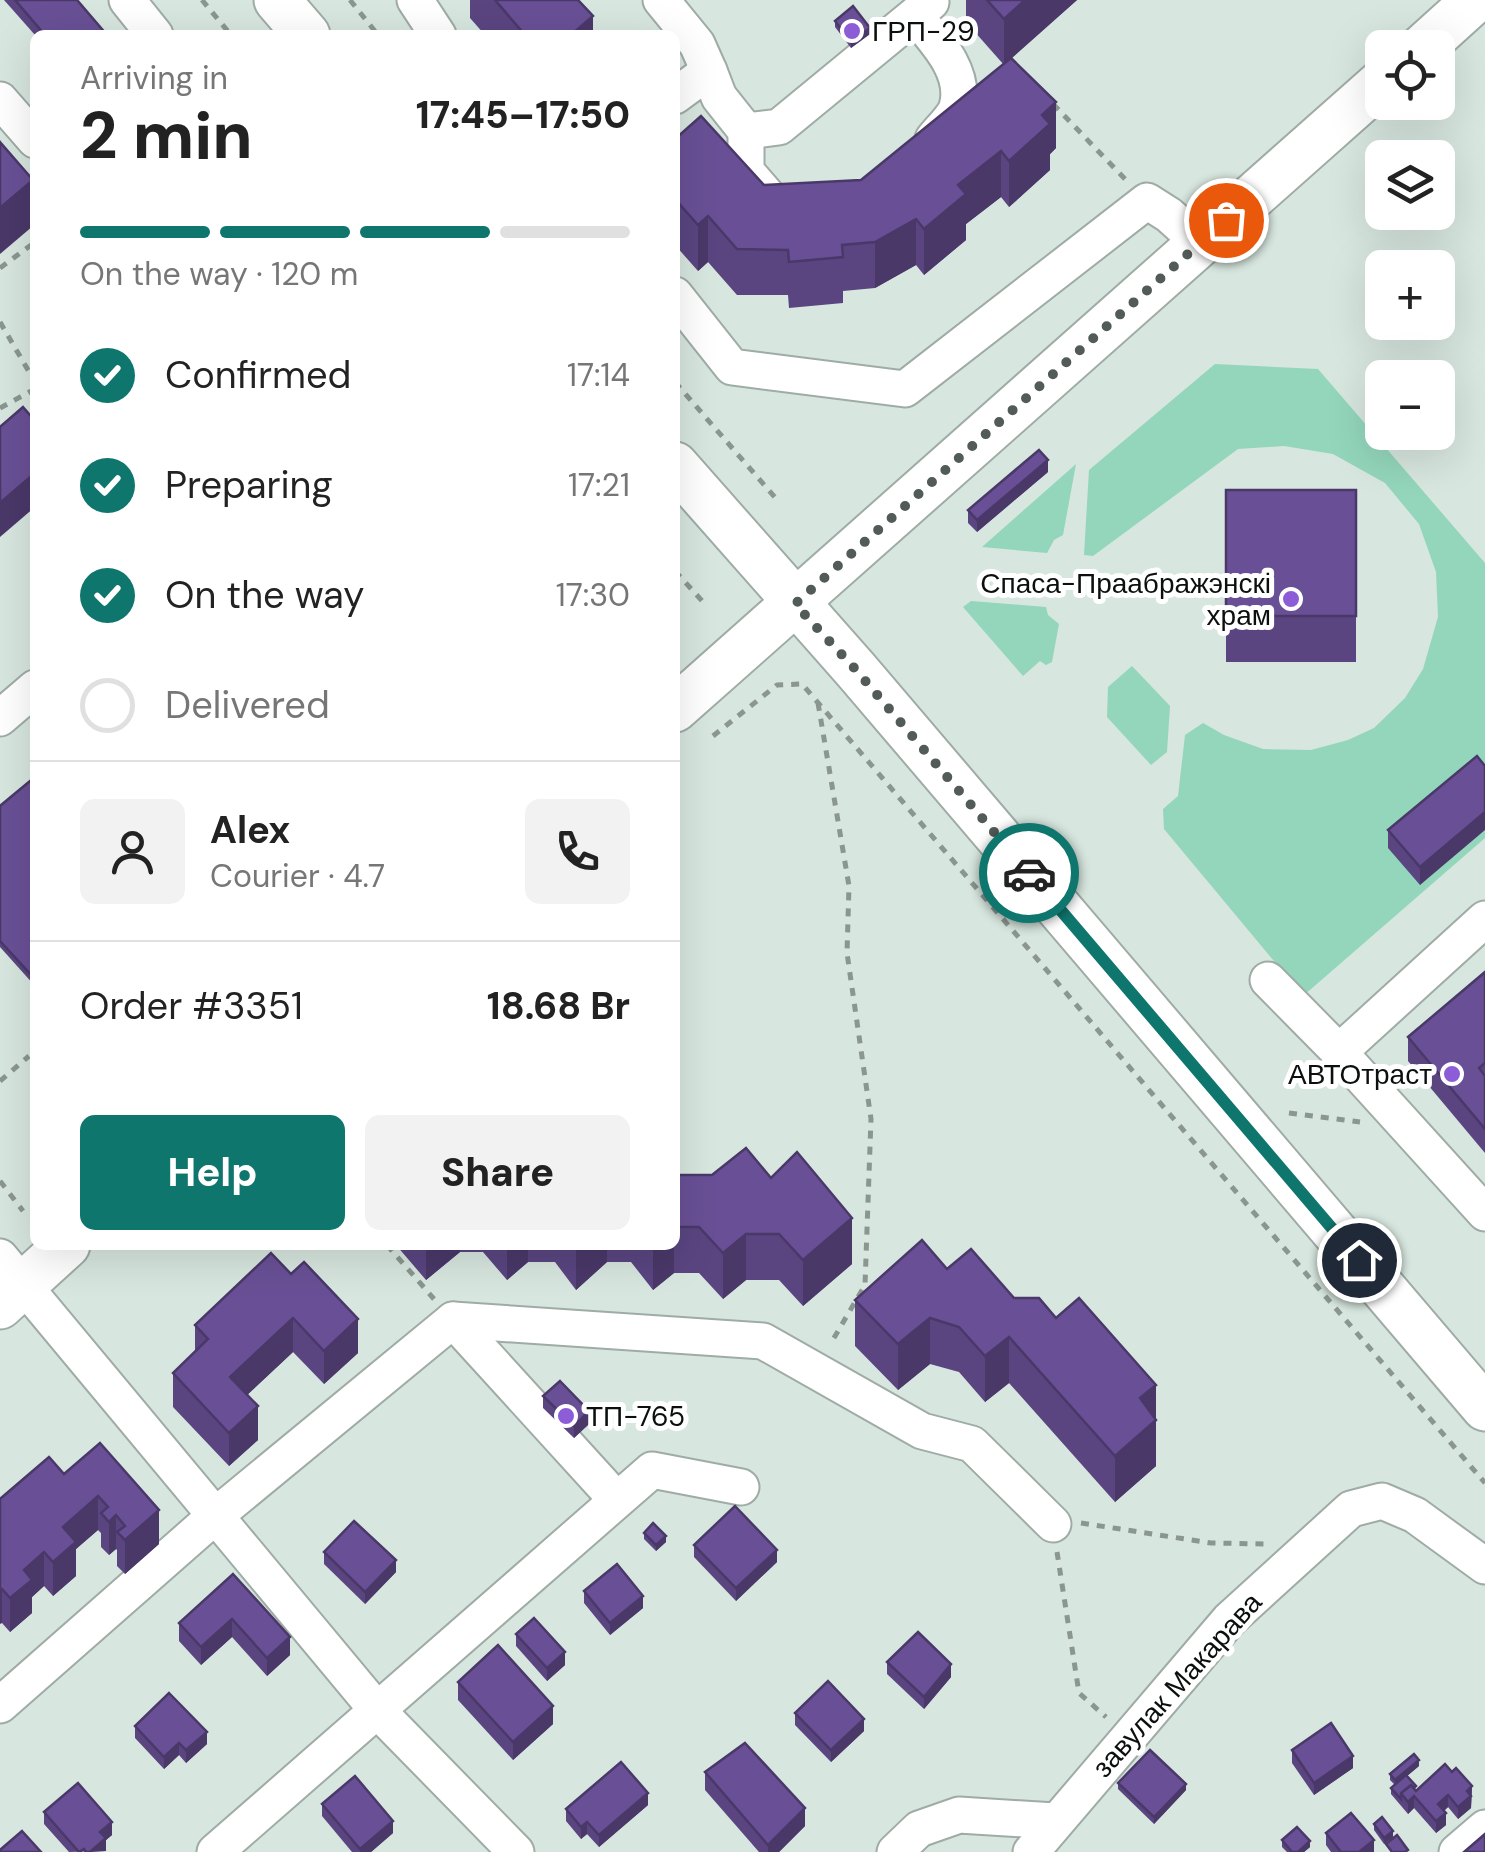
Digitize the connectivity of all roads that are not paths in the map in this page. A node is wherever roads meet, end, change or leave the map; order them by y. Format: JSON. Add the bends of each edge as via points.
{"nodes":[{"id":1,"x":127,"y":0,"type":"edge"},
{"id":2,"x":276,"y":0,"type":"edge"},
{"id":3,"x":662,"y":0,"type":"edge"},
{"id":4,"x":1476,"y":0,"type":"edge"},
{"id":5,"x":924,"y":8,"type":"edge"},
{"id":6,"x":151,"y":30,"type":"edge"},
{"id":7,"x":302,"y":30,"type":"edge"},
{"id":8,"x":1442,"y":30,"type":"edge"},
{"id":9,"x":709,"y":71,"type":"junction"},
{"id":10,"x":680,"y":92,"type":"edge"},
{"id":11,"x":1365,"y":97,"type":"edge"},
{"id":12,"x":0,"y":100,"type":"edge"},
{"id":13,"x":746,"y":131,"type":"junction"},
{"id":14,"x":30,"y":134,"type":"edge"},
{"id":15,"x":904,"y":162,"type":"edge"},
{"id":16,"x":800,"y":205,"type":"edge"},
{"id":17,"x":1200,"y":244,"type":"junction"},
{"id":18,"x":680,"y":302,"type":"edge"},
{"id":19,"x":680,"y":471,"type":"edge"},
{"id":20,"x":795,"y":604,"type":"junction"},
{"id":21,"x":30,"y":692,"type":"edge"},
{"id":22,"x":680,"y":705,"type":"edge"},
{"id":23,"x":0,"y":718,"type":"edge"},
{"id":24,"x":1485,"y":920,"type":"edge"},
{"id":25,"x":1268,"y":980,"type":"dead end"},
{"id":26,"x":1339,"y":1052,"type":"junction"},
{"id":27,"x":1485,"y":1213,"type":"edge"},
{"id":28,"x":59,"y":1250,"type":"edge"},
{"id":29,"x":8,"y":1283,"type":"edge"},
{"id":30,"x":453,"y":1320,"type":"junction"},
{"id":31,"x":1485,"y":1408,"type":"edge"},
{"id":32,"x":741,"y":1487,"type":"dead end"},
{"id":33,"x":616,"y":1499,"type":"junction"},
{"id":34,"x":215,"y":1516,"type":"junction"},
{"id":35,"x":1053,"y":1524,"type":"road end"},
{"id":36,"x":1485,"y":1566,"type":"edge"},
{"id":37,"x":0,"y":1705,"type":"edge"},
{"id":38,"x":377,"y":1710,"type":"junction"},
{"id":39,"x":1055,"y":1821,"type":"junction"},
{"id":40,"x":1485,"y":1828,"type":"edge"},
{"id":41,"x":215,"y":1852,"type":"edge"},
{"id":42,"x":516,"y":1852,"type":"edge"},
{"id":43,"x":895,"y":1852,"type":"edge"},
{"id":44,"x":1031,"y":1852,"type":"edge"},
{"id":45,"x":1457,"y":1852,"type":"edge"}],
"edges":[{"from":1,"to":6,"type":"street"},
{"from":2,"to":7,"type":"main road"},
{"from":3,"to":9,"type":"street"},
{"from":4,"to":8,"type":"main road"},
{"from":5,"to":13,"type":"street","via":[[780,127]]},
{"from":5,"to":15,"type":"street","via":[[956,74],[957,108],[931,142]]},
{"from":9,"to":10,"type":"street"},
{"from":9,"to":13,"type":"street","via":[[719,97]]},
{"from":11,"to":17,"type":"main road"},
{"from":12,"to":14,"type":"street"},
{"from":13,"to":16,"type":"street","via":[[746,170],[770,200]]},
{"from":17,"to":18,"type":"street","via":[[1147,202],[905,390],[732,367]]},
{"from":17,"to":20,"type":"main road"},
{"from":19,"to":20,"type":"main road"},
{"from":20,"to":22,"type":"main road"},
{"from":20,"to":31,"type":"main road"},
{"from":21,"to":23,"type":"street"},
{"from":24,"to":26,"type":"street"},
{"from":25,"to":26,"type":"street"},
{"from":26,"to":27,"type":"street"},
{"from":28,"to":29,"type":"main road"},
{"from":29,"to":34,"type":"street"},
{"from":30,"to":33,"type":"street"},
{"from":30,"to":34,"type":"street"},
{"from":30,"to":35,"type":"street","via":[[762,1341],[922,1431],[972,1444]]},
{"from":32,"to":33,"type":"street","via":[[652,1470]]},
{"from":33,"to":38,"type":"street"},
{"from":34,"to":37,"type":"street"},
{"from":34,"to":38,"type":"street"},
{"from":36,"to":39,"type":"street","name":"завулак Макарава","via":[[1416,1515],[1382,1502],[1351,1509],[1229,1620]]},
{"from":38,"to":41,"type":"street"},
{"from":38,"to":42,"type":"street"},
{"from":39,"to":43,"type":"street","via":[[959,1815],[920,1828]]},
{"from":39,"to":44,"type":"street","name":"завулак Макарава"},
{"from":40,"to":45,"type":"street"}]}
